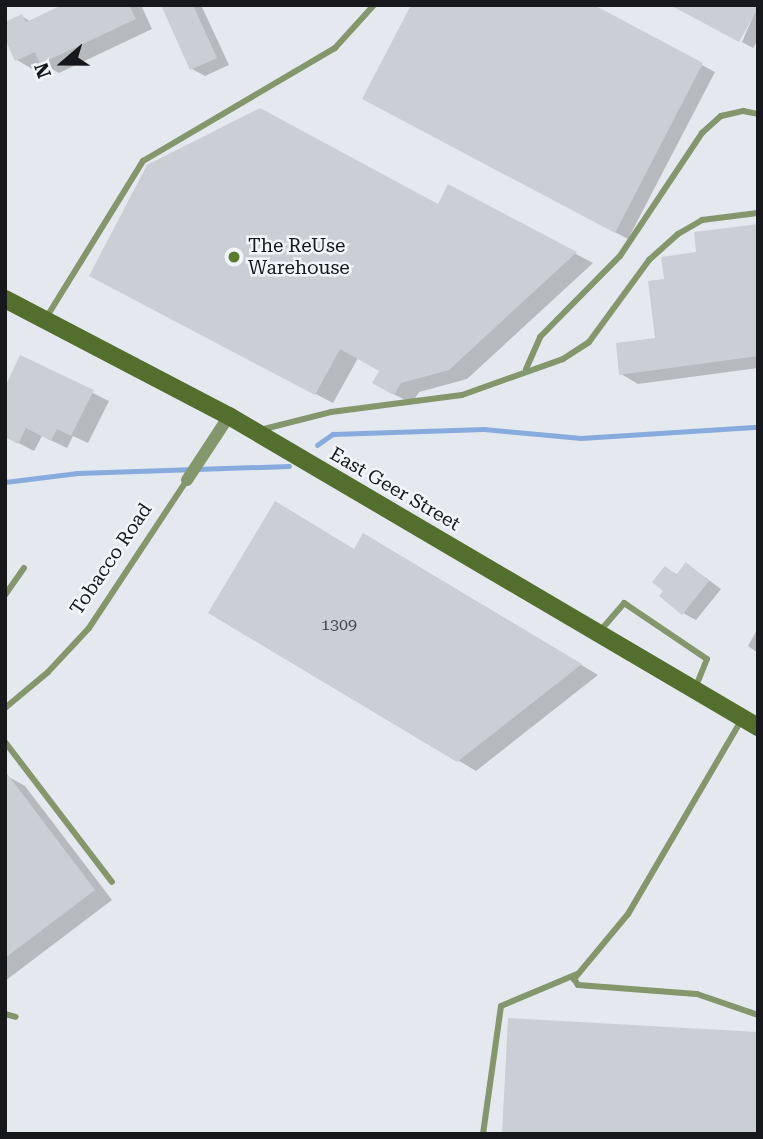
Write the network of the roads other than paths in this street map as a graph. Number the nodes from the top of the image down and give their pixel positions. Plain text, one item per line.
1 (374, 5) edge
2 (758, 114) edge
3 (758, 213) edge
4 (5, 299) edge
5 (46, 318) junction
6 (526, 369) junction
7 (229, 416) junction
8 (255, 431) junction
9 (187, 480) joint
10 (24, 568) dead end
11 (5, 594) edge
12 (598, 633) junction
13 (694, 690) junction
14 (5, 708) edge
15 (750, 723) edge
16 (5, 742) edge
17 (112, 882) dead end
18 (578, 974) junction
19 (5, 1014) edge
20 (758, 1015) edge
21 (16, 1017) dead end
22 (483, 1134) edge

1 - 5 lane
2 - 6 lane
3 - 6 lane
4 - 5 main road, East Geer Street
5 - 7 main road, East Geer Street
6 - 8 lane
7 - 8 main road, East Geer Street
7 - 9 street, Tobacco Road
8 - 12 main road, East Geer Street
9 - 14 lane, Tobacco Road
10 - 11 lane
12 - 13 main road, East Geer Street
12 - 13 lane
13 - 15 main road, East Geer Street
15 - 18 lane
16 - 17 lane
18 - 20 lane
18 - 22 lane
19 - 21 lane

